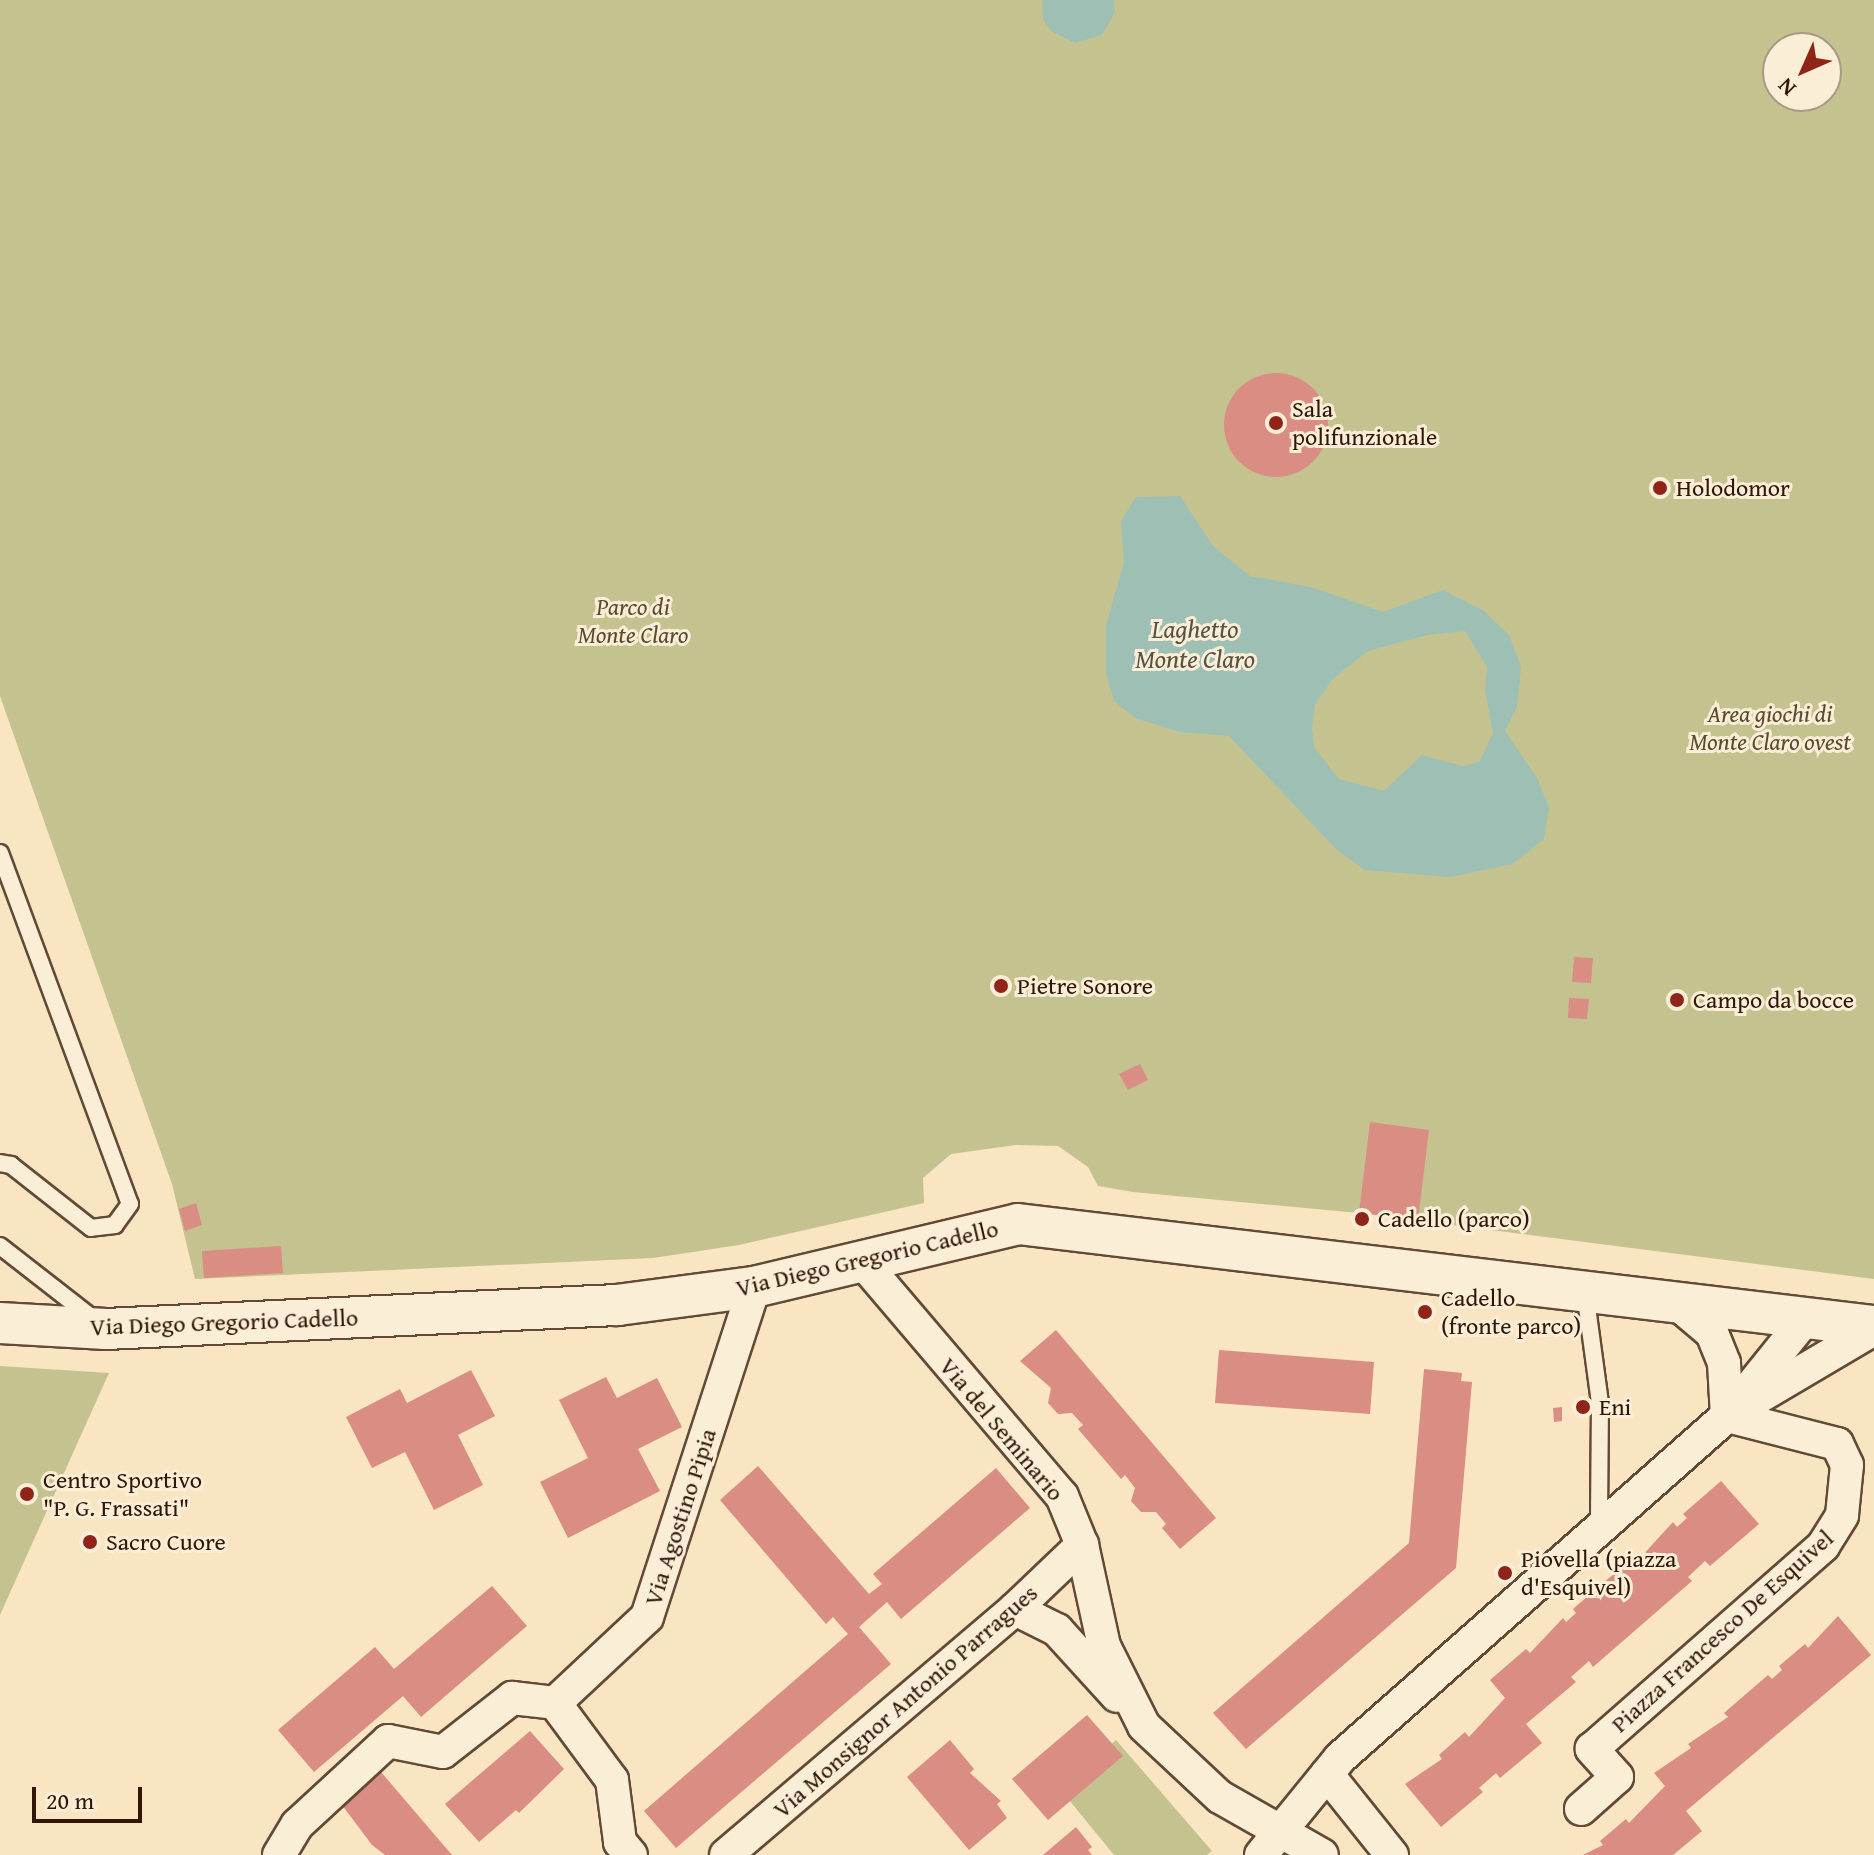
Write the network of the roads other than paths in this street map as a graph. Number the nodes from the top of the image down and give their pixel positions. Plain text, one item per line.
1 (0, 853) edge
2 (0, 1163) edge
3 (0, 1246) edge
4 (861, 1260) junction
5 (754, 1287) junction
6 (1585, 1289) junction
7 (1674, 1301) junction
8 (1806, 1318) junction
9 (0, 1323) edge
10 (1874, 1327) edge
11 (106, 1329) junction
12 (1727, 1416) junction
13 (1599, 1526) junction
14 (1082, 1545) junction
15 (1015, 1609) junction
16 (555, 1703) junction
17 (1144, 1726) junction
18 (1327, 1774) junction
19 (1581, 1809) dead end
20 (1270, 1844) edge
21 (279, 1855) edge
22 (631, 1855) edge
23 (726, 1855) edge
24 (1322, 1855) edge
25 (1392, 1855) edge

1 - 2 lane
3 - 11 lane
4 - 5 street, Via Diego Gregorio Cadello
4 - 6 street, Via Diego Gregorio Cadello
4 - 14 street, Via del Seminario
5 - 11 street, Via Diego Gregorio Cadello
5 - 16 street, Via Agostino Pipia
6 - 7 street, Via Diego Gregorio Cadello
6 - 13 lane
7 - 8 street, Via Diego Gregorio Cadello
7 - 12 street
8 - 10 street, Via Diego Gregorio Cadello
8 - 12 street
9 - 11 street, Via Diego Gregorio Cadello
10 - 12 street
12 - 13 street
12 - 19 street, Piazza Francesco De Esquivel
13 - 18 street
14 - 15 street, Via Monsignor Antonio Parragues
14 - 17 street, Via del Seminario
15 - 17 street
15 - 23 street, Via Monsignor Antonio Parragues
16 - 21 street
16 - 22 street
17 - 20 street, Via del Seminario
18 - 20 street
18 - 25 street
20 - 24 street, Via del Seminario

